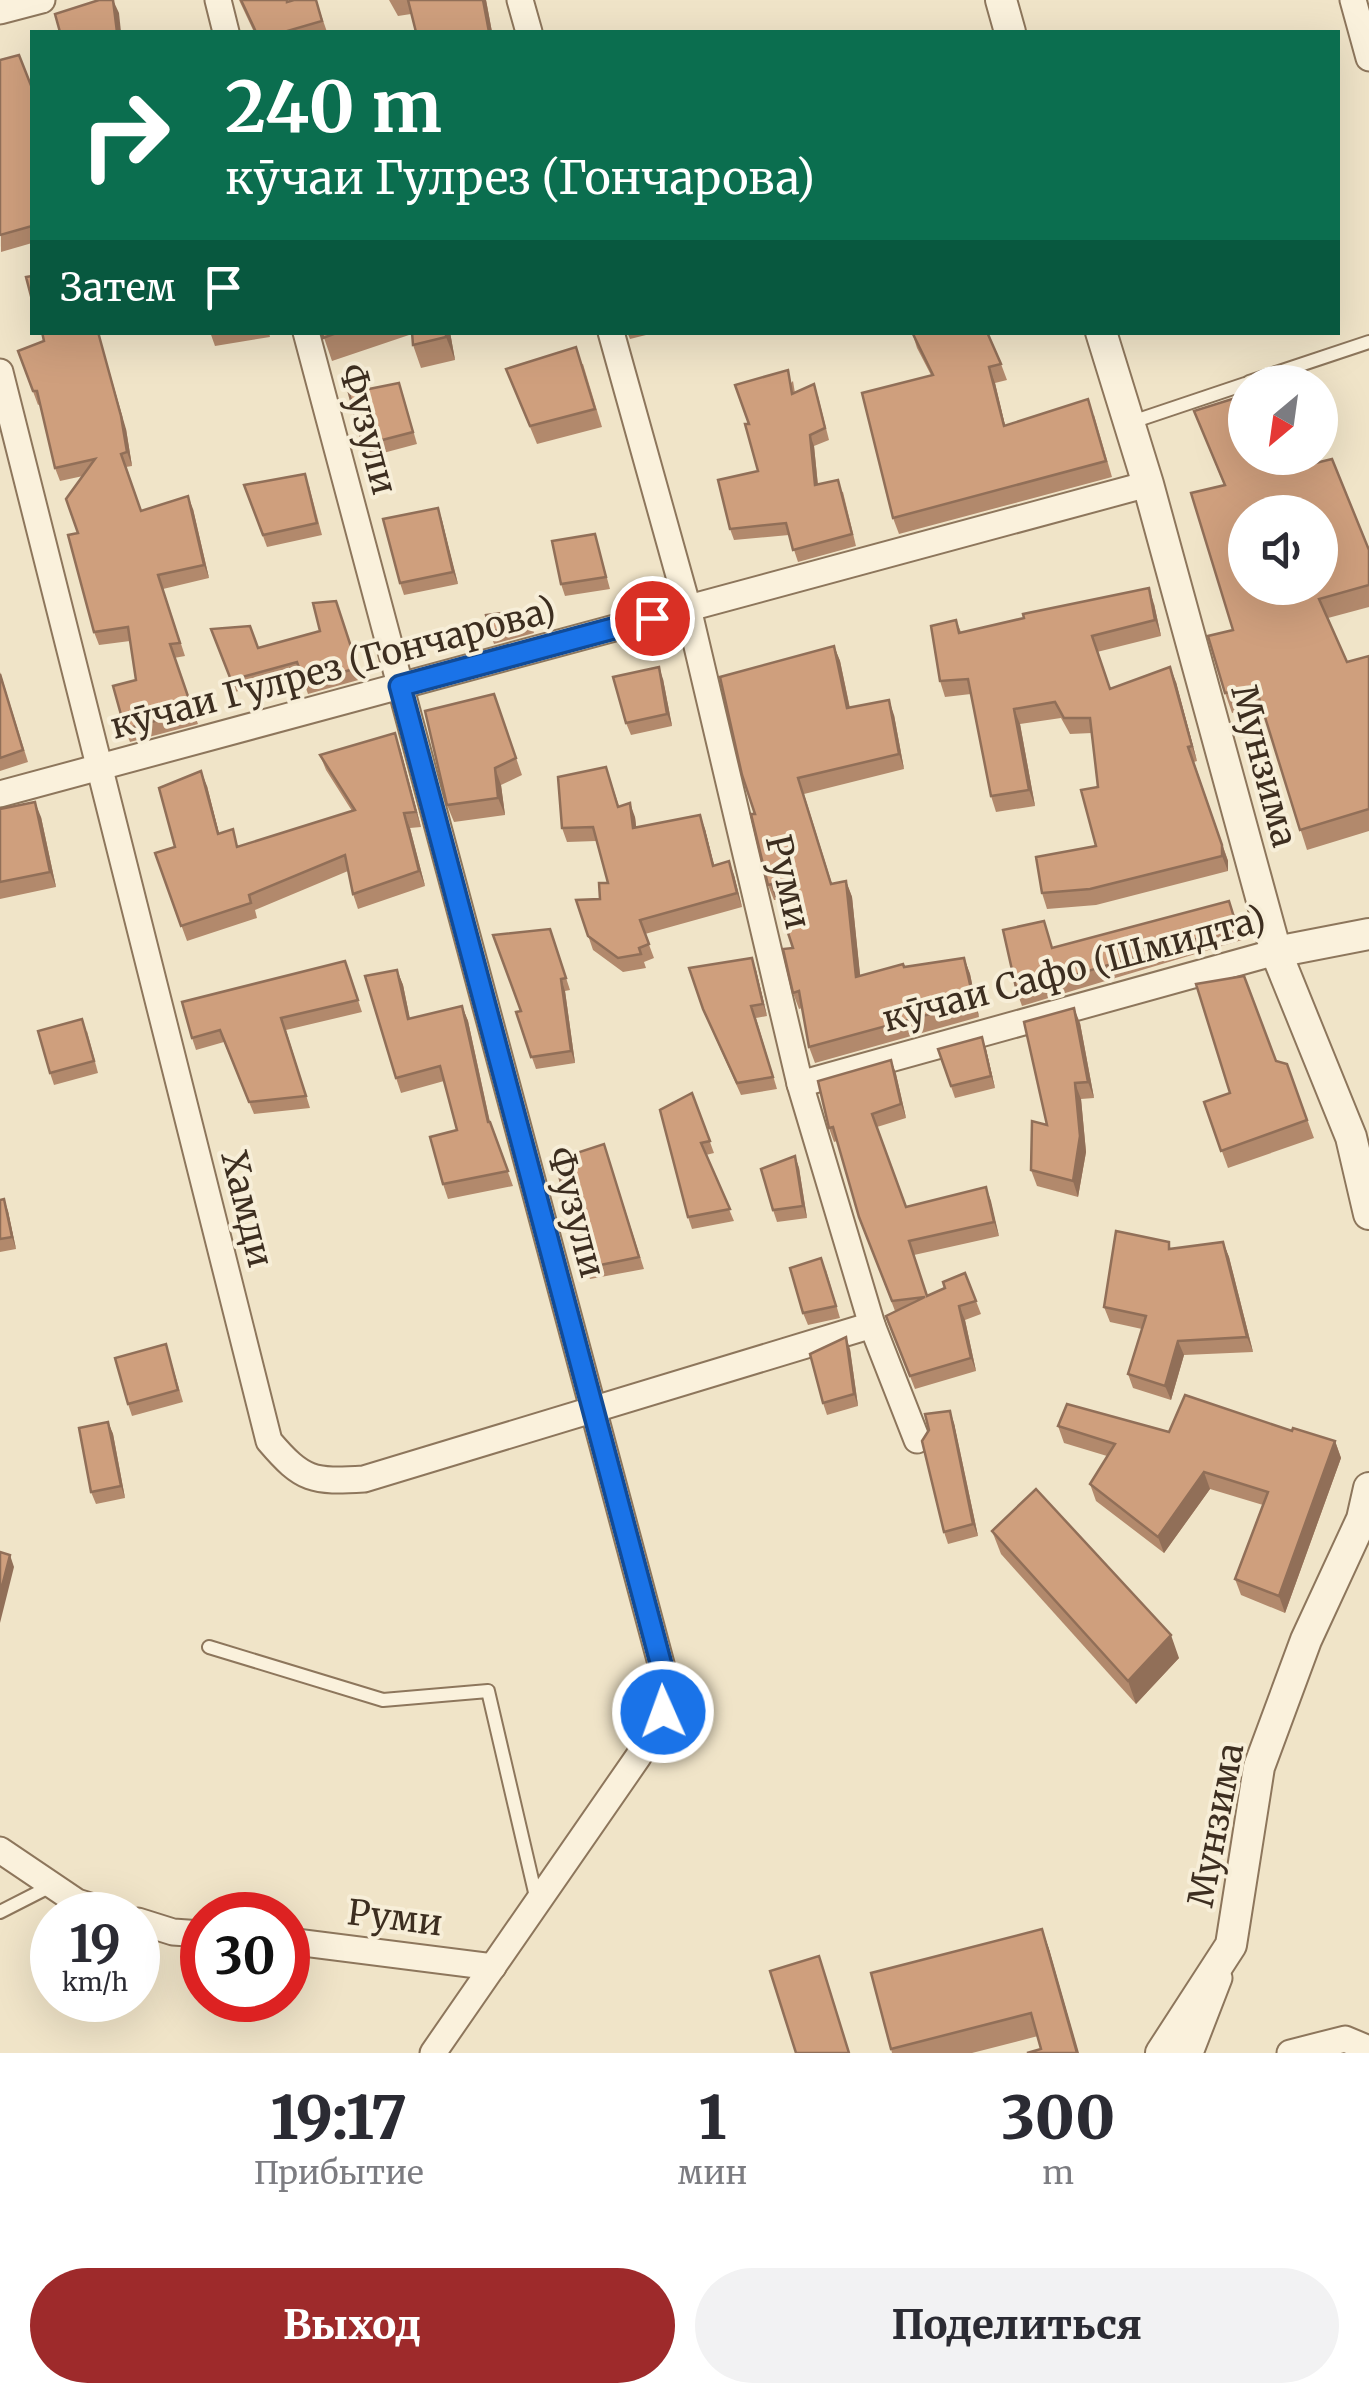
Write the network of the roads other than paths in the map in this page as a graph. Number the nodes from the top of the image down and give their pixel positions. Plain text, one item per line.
1 (42, 0) edge
2 (218, 0) edge
3 (520, 0) edge
4 (1000, 0) edge
5 (1352, 0) edge
6 (0, 11) edge
7 (226, 30) edge
8 (528, 30) edge
9 (1009, 30) edge
10 (1369, 58) edge
11 (307, 335) edge
12 (613, 335) edge
13 (1102, 335) edge
14 (1369, 342) edge
15 (1301, 365) edge
16 (0, 372) edge
17 (1228, 389) edge
18 (1128, 423) junction
19 (1148, 484) junction
20 (688, 608) junction
21 (400, 686) junction
22 (101, 766) junction
23 (0, 794) edge
24 (1369, 934) edge
25 (1276, 952) junction
26 (800, 1084) junction
27 (1369, 1214) edge
28 (872, 1325) junction
29 (592, 1410) junction
30 (918, 1440) edge
31 (1369, 1488) edge
32 (210, 1646) dead end
33 (0, 1850) edge
34 (52, 1886) junction
35 (62, 1892) edge
36 (537, 1903) junction
37 (0, 1912) edge
38 (310, 1944) edge
39 (1232, 1945) junction
40 (493, 1966) junction
41 (1369, 2049) edge
42 (433, 2053) edge
43 (1160, 2053) edge
44 (1190, 2053) edge
45 (1290, 2053) edge

1 - 6 street
2 - 7 street
3 - 8 street
4 - 9 street
5 - 10 street
11 - 21 street, Фузули
12 - 20 street, Руми
13 - 18 street, Мунзима
14 - 15 lane
16 - 22 street, Хамди
17 - 18 lane
18 - 19 street, Мунзима
19 - 20 street, кӯчаи Гулрез (Гончарова)
19 - 25 street, Мунзима
20 - 21 street, кӯчаи Гулрез (Гончарова)
20 - 26 street, Руми
21 - 22 street, кӯчаи Гулрез (Гончарова)
21 - 29 street, Фузули
22 - 23 street, кӯчаи Гулрез (Гончарова)
22 - 29 street, Хамди
24 - 25 street, кӯчаи Сафо (Шмидта)
25 - 26 street, кӯчаи Сафо (Шмидта)
25 - 27 street, Мунзима
26 - 28 street, Руми
28 - 29 street, Хамди
28 - 30 street, Руми
29 - 36 street, Фузули
31 - 39 street, Мунзима
32 - 36 lane
33 - 34 street
34 - 35 street
34 - 37 lane
36 - 40 street, Фузули
38 - 40 street, Руми
39 - 43 street, Мунзима
39 - 44 street
40 - 42 street, Фузули
41 - 45 street

